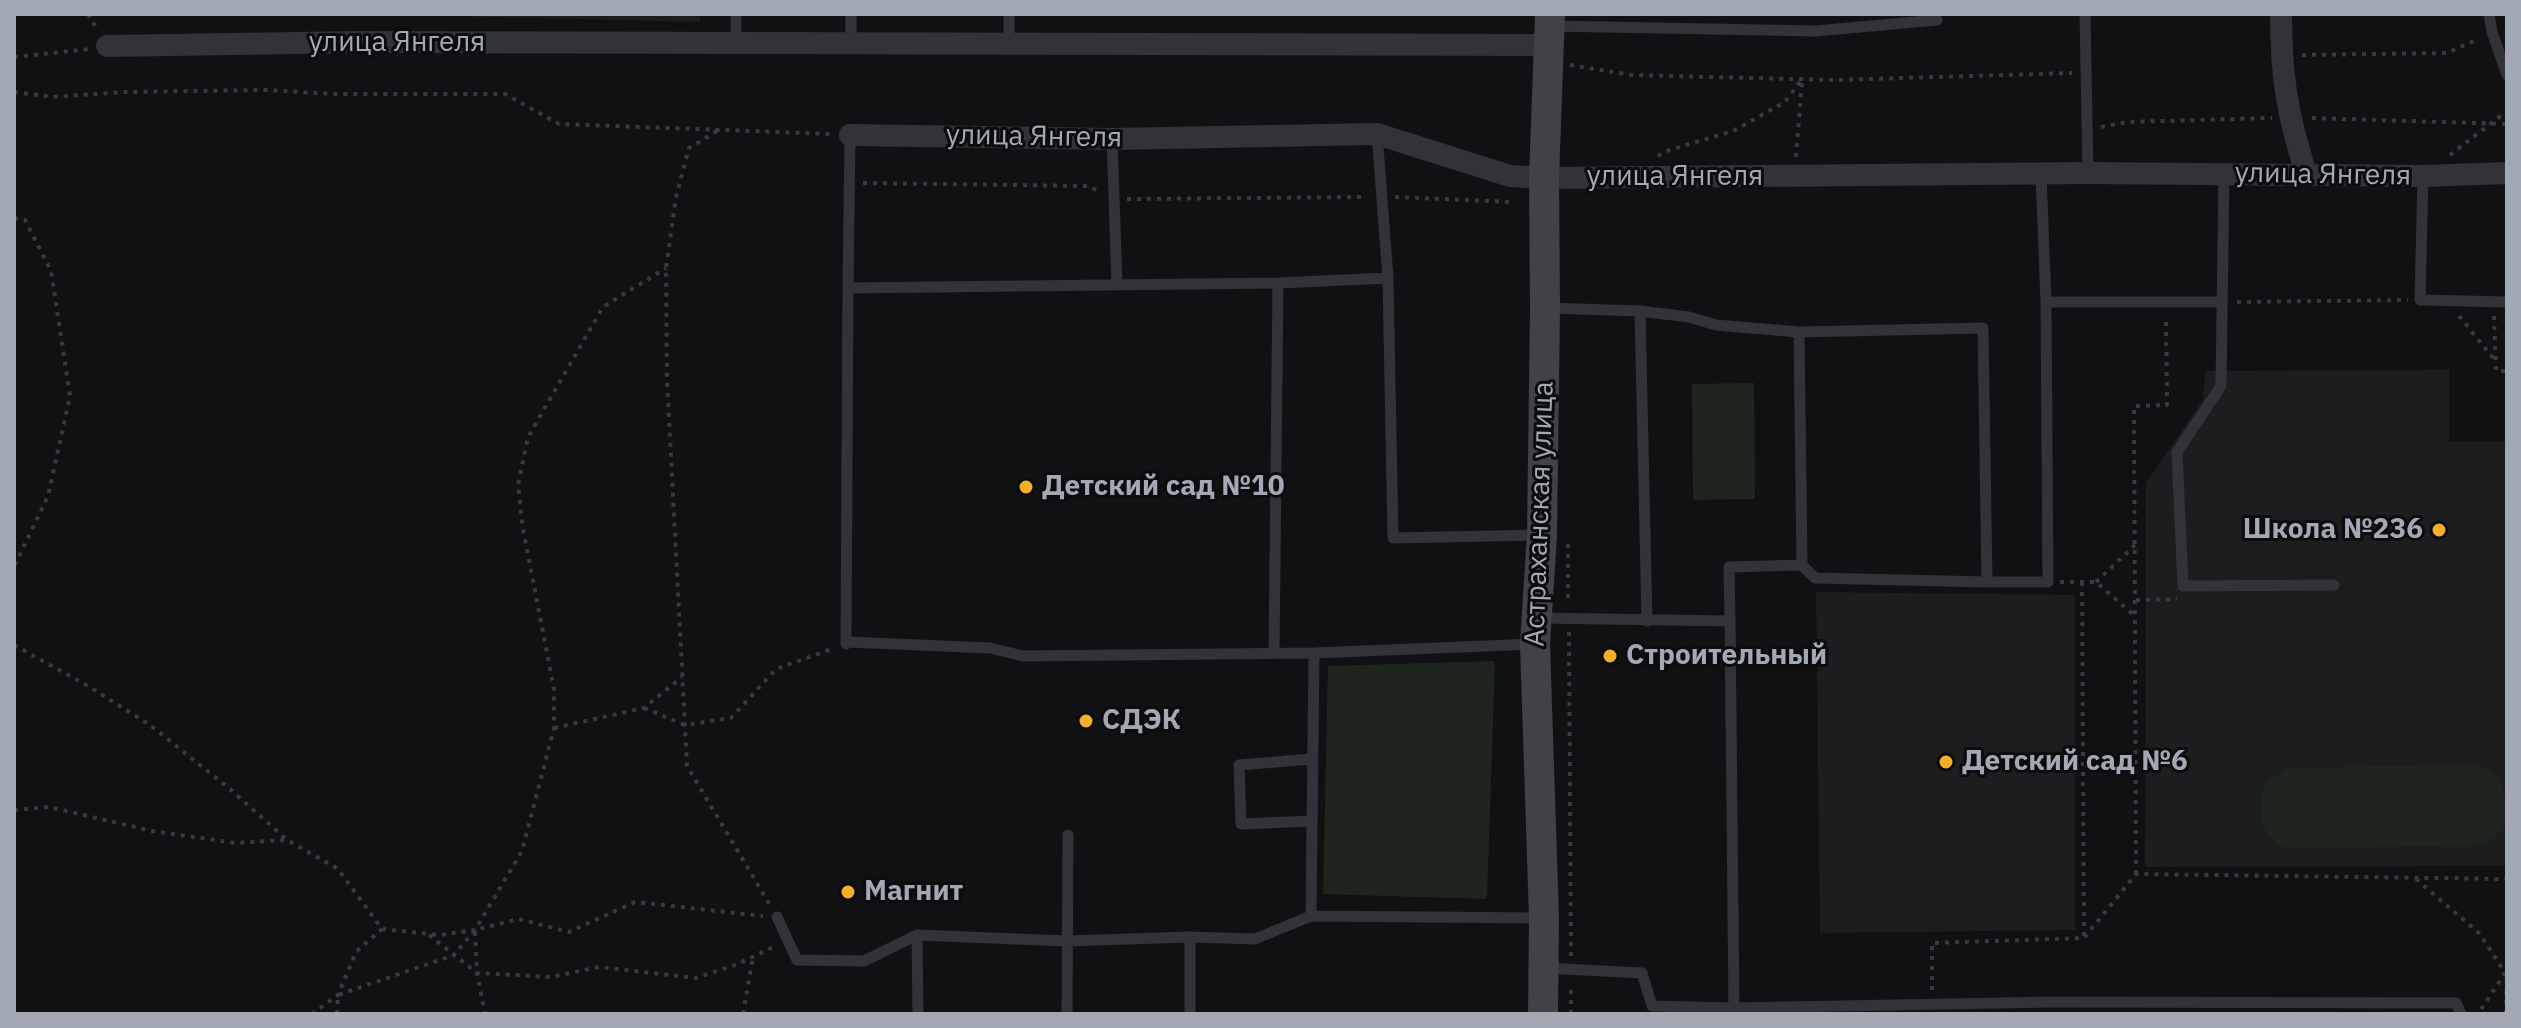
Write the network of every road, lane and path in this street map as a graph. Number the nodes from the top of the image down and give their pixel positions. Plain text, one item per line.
1 (736, 14) edge
2 (851, 14) edge
3 (1009, 14) edge
4 (2085, 14) edge
5 (2281, 14) edge
6 (2489, 14) edge
7 (1937, 20) dead end
8 (2492, 32) junction
9 (1554, 37) edge
10 (736, 43) junction
11 (851, 44) junction
12 (1009, 45) junction
13 (107, 46) joint
14 (2282, 55) junction
15 (14, 57) edge
16 (2086, 73) junction
17 (2507, 75) edge
18 (1802, 79) junction
19 (14, 92) edge
20 (2507, 111) edge
21 (719, 130) junction
22 (1377, 134) junction
23 (850, 135) junction
24 (1112, 139) junction
25 (2088, 173) junction
26 (2306, 173) junction
27 (2507, 173) edge
28 (2224, 174) junction
29 (2041, 175) junction
30 (1795, 176) junction
31 (2423, 176) junction
32 (1631, 177) junction
33 (1544, 178) junction
34 (849, 183) junction
35 (1382, 197) junction
36 (1114, 199) junction
37 (1513, 202) dead end
38 (14, 218) edge
39 (666, 268) junction
40 (1388, 278) junction
41 (1278, 283) junction
42 (1117, 285) junction
43 (848, 288) junction
44 (2420, 300) junction
45 (2447, 301) junction
46 (2494, 301) junction
47 (2046, 302) junction
48 (2166, 302) junction
49 (2222, 302) junction
50 (2507, 302) edge
51 (1545, 308) junction
52 (1640, 311) junction
53 (1799, 332) junction
54 (2495, 361) junction
55 (2507, 371) edge
56 (1542, 535) junction
57 (2136, 545) junction
58 (1802, 565) junction
59 (14, 567) edge
60 (1987, 582) junction
61 (2048, 582) junction
62 (2082, 582) junction
63 (2096, 582) junction
64 (2334, 585) dead end
65 (2183, 586) junction
66 (2136, 600) junction
67 (2136, 617) junction
68 (1647, 621) junction
69 (1730, 621) junction
70 (1537, 631) junction
71 (847, 643) junction
72 (14, 645) edge
73 (1274, 653) junction
74 (1314, 653) junction
75 (682, 677) junction
76 (644, 708) junction
77 (685, 725) junction
78 (554, 728) junction
79 (1312, 759) junction
80 (14, 810) edge
81 (1312, 821) junction
82 (1068, 835) dead end
83 (287, 840) junction
84 (2136, 874) junction
85 (2414, 878) junction
86 (2507, 879) edge
87 (1311, 916) junction
88 (777, 917) junction
89 (1544, 918) junction
90 (382, 929) junction
91 (475, 930) junction
92 (427, 934) junction
93 (917, 935) junction
94 (1190, 937) junction
95 (2084, 938) junction
96 (788, 940) junction
97 (1066, 941) junction
98 (454, 955) junction
99 (753, 956) junction
100 (2507, 965) edge
101 (1542, 968) junction
102 (477, 973) junction
103 (2505, 973) junction
104 (338, 995) junction
105 (1932, 1004) junction
106 (1734, 1008) junction
107 (2054, 1008) edge
108 (1652, 1010) edge
109 (1790, 1010) edge
110 (312, 1014) edge
111 (337, 1014) edge
112 (485, 1014) edge
113 (743, 1014) edge
114 (918, 1014) edge
115 (1067, 1014) edge
116 (1190, 1014) edge
117 (1543, 1014) edge
118 (2461, 1014) edge
119 (2478, 1014) edge
120 (2506, 1014) edge

1 - 10 lane
2 - 11 lane
3 - 12 lane
4 - 16 lane
5 - 14 street
6 - 8 lane
7 - 9 lane
8 - 14 path
8 - 17 lane
9 - 12 street, улица Янгеля
9 - 18 path
9 - 33 street, Астраханская улица
10 - 11 street, улица Янгеля
10 - 13 street, улица Янгеля
11 - 12 street, улица Янгеля
13 - 15 path
14 - 26 street
16 - 18 path
16 - 25 lane
18 - 30 path
18 - 32 path
19 - 21 path
20 - 31 path
21 - 23 path
21 - 39 path
22 - 24 street, улица Янгеля
22 - 33 street, улица Янгеля
22 - 35 lane
23 - 24 street, улица Янгеля
23 - 34 lane
24 - 36 lane
25 - 28 street, улица Янгеля
25 - 29 street, улица Янгеля
26 - 28 street, улица Янгеля
26 - 31 street, улица Янгеля
27 - 31 street, улица Янгеля
28 - 49 lane
29 - 30 street, улица Янгеля
29 - 47 lane
30 - 32 street, улица Янгеля
31 - 44 lane
32 - 33 street, улица Янгеля
33 - 51 street, Астраханская улица
34 - 36 path
34 - 43 lane
35 - 36 path
35 - 37 path
35 - 40 lane
36 - 42 lane
38 - 59 path
39 - 75 path
39 - 78 path
40 - 41 lane
40 - 56 lane
41 - 42 lane
41 - 73 lane
42 - 43 lane
43 - 71 lane
44 - 45 lane
44 - 49 path
45 - 46 lane
45 - 54 path
46 - 50 lane
46 - 54 path
47 - 48 lane
47 - 61 lane
48 - 49 lane
48 - 57 path
49 - 65 lane
51 - 52 lane
51 - 56 street, Астраханская улица
52 - 53 lane
52 - 68 lane
53 - 58 lane
53 - 60 lane
54 - 55 path
56 - 70 street, Астраханская улица
57 - 63 path
57 - 66 path
58 - 60 lane
58 - 69 lane
60 - 61 lane
61 - 62 path
62 - 63 path
62 - 95 path
63 - 67 path
64 - 65 lane
65 - 66 path
66 - 67 path
67 - 84 path
68 - 69 lane
68 - 70 lane
69 - 106 lane
70 - 74 lane
70 - 89 street, Астраханская улица
71 - 73 lane
71 - 77 path
72 - 83 path
73 - 74 lane
74 - 79 lane
75 - 76 path
75 - 77 path
76 - 77 path
76 - 78 path
77 - 88 path
78 - 91 path
79 - 81 lane
79 - 81 lane
80 - 83 path
81 - 87 lane
82 - 97 lane
83 - 90 path
84 - 85 path
84 - 95 path
85 - 86 path
85 - 103 path
87 - 89 lane
87 - 94 lane
88 - 91 path
88 - 96 lane
89 - 101 street, Астраханская улица
90 - 92 path
90 - 104 path
91 - 92 path
91 - 98 path
91 - 102 path
92 - 98 path
93 - 96 lane
93 - 97 lane
93 - 114 lane
94 - 97 lane
94 - 116 lane
95 - 105 path
96 - 99 path
97 - 115 lane
98 - 102 path
98 - 104 path
99 - 102 path
99 - 113 path
100 - 103 path
101 - 108 lane
101 - 117 street, Астраханская улица
102 - 112 path
103 - 119 path
103 - 120 path
104 - 110 path
104 - 111 path
105 - 107 lane
105 - 109 lane
106 - 108 lane
106 - 109 lane
107 - 118 lane

